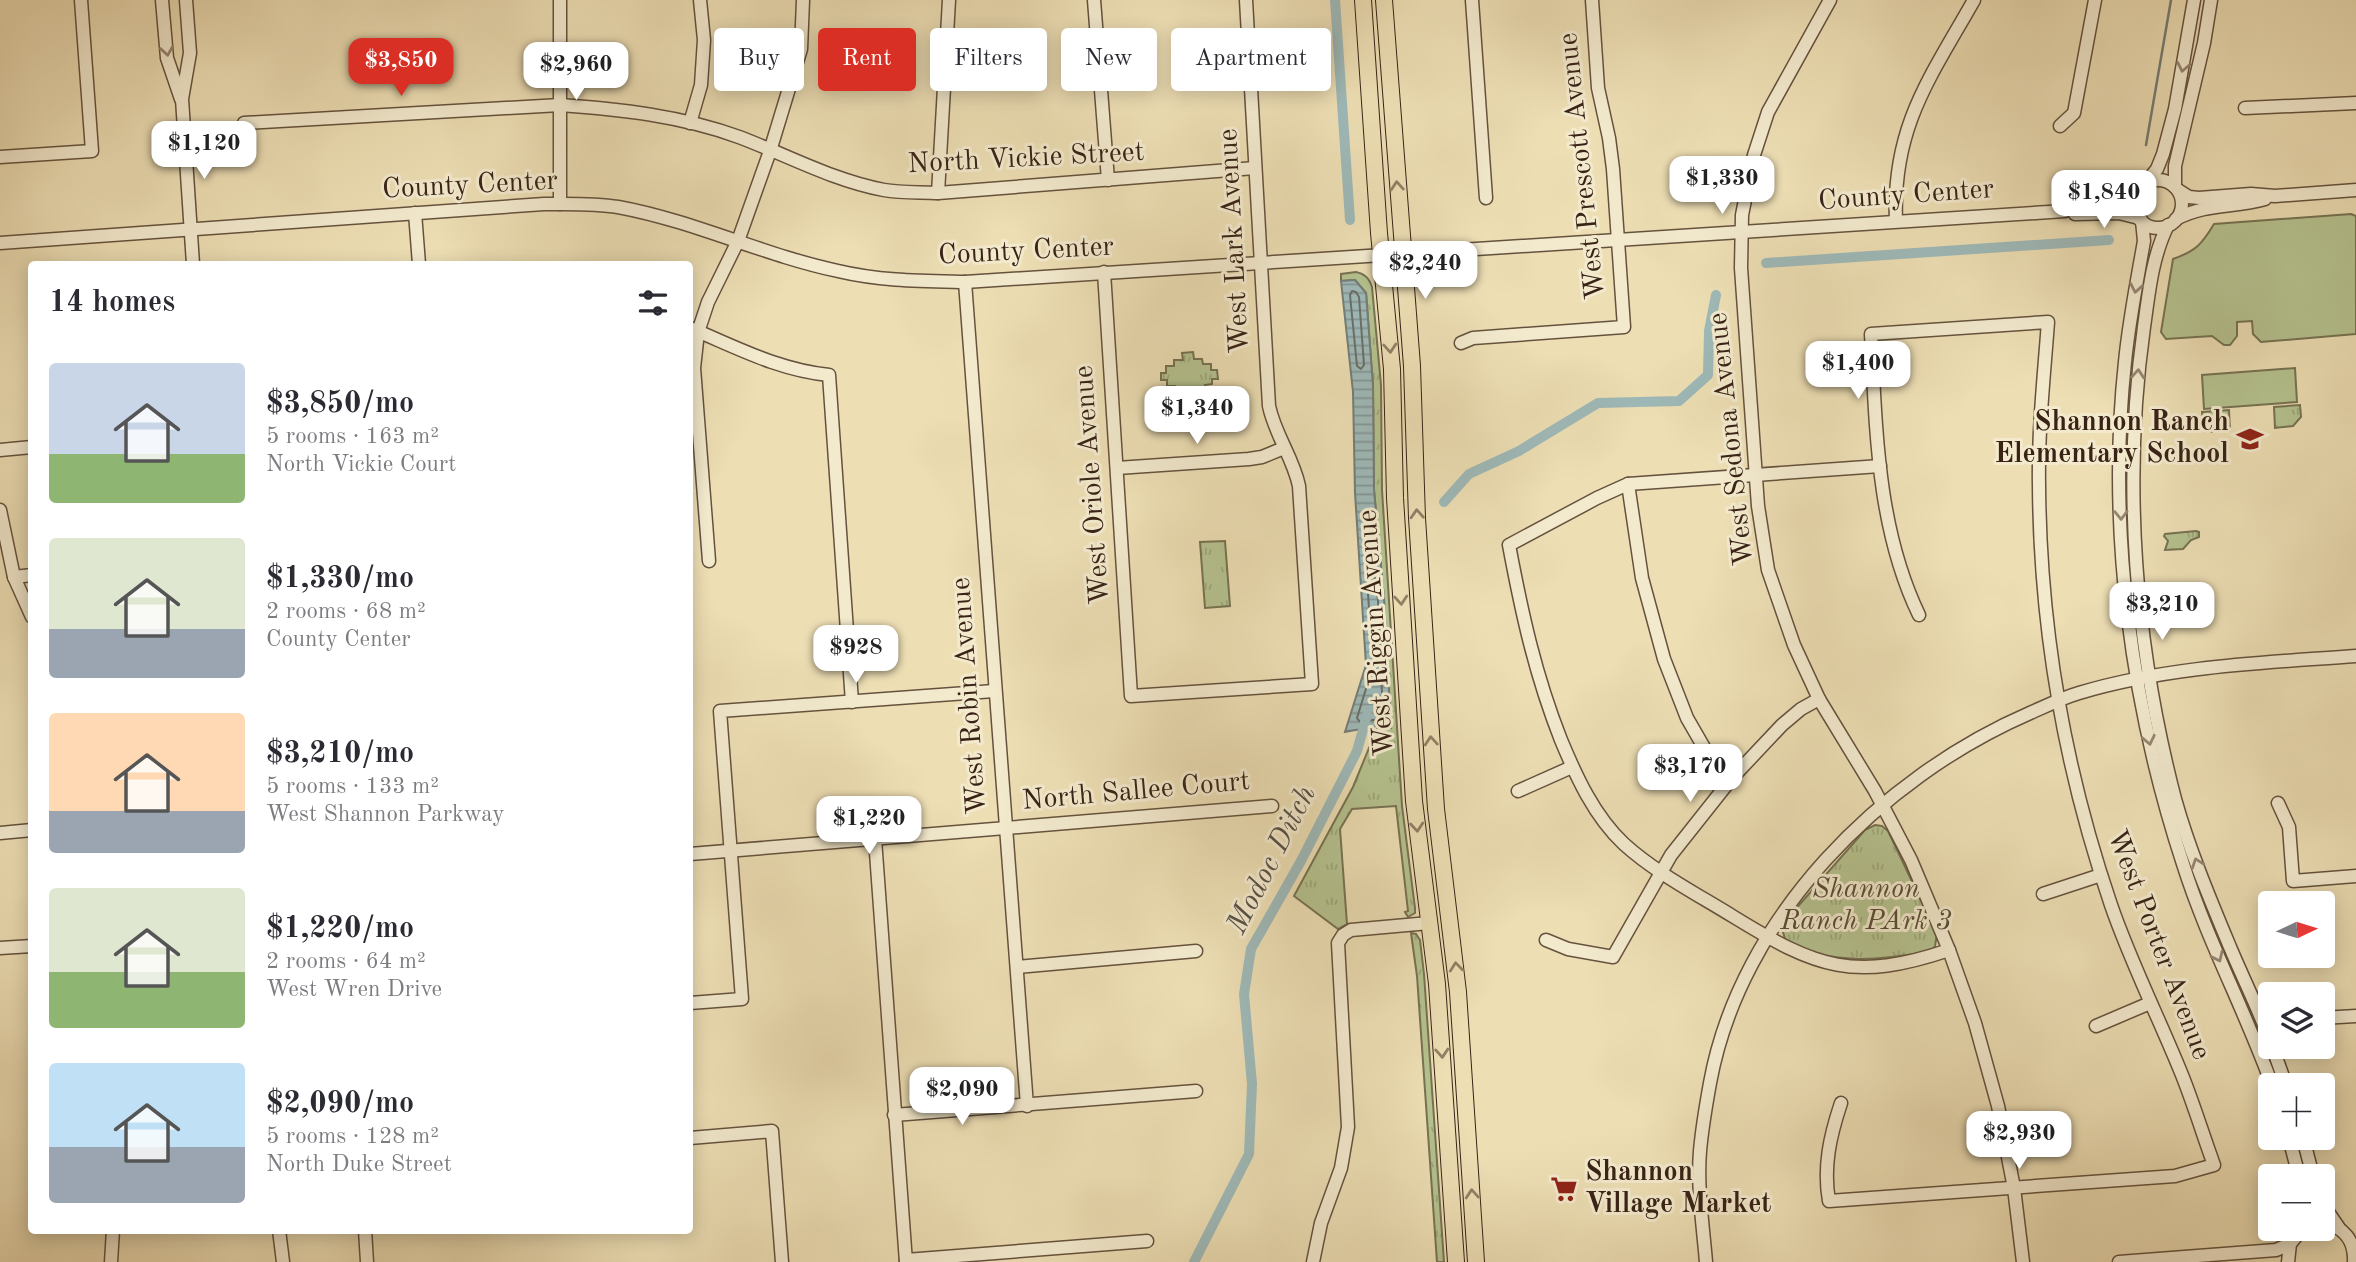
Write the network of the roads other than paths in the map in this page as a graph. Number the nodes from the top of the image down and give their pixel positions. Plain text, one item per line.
1 (81, 0) edge
2 (162, 0) edge
3 (186, 0) edge
4 (560, 0) edge
5 (700, 0) edge
6 (803, 0) edge
7 (949, 0) edge
8 (1094, 0) edge
9 (1247, 0) edge
10 (1363, 0) edge
11 (1384, 0) edge
12 (1472, 0) edge
13 (1592, 0) edge
14 (1830, 0) edge
15 (1974, 0) edge
16 (2095, 0) edge
17 (2194, 0) edge
18 (2211, 0) edge
19 (182, 99) junction
20 (2356, 103) edge
21 (560, 105) junction
22 (2245, 108) dead end
23 (244, 123) dead end
24 (690, 123) junction
25 (2060, 126) dead end
26 (770, 151) junction
27 (0, 157) edge
28 (1255, 168) junction
29 (1108, 180) junction
30 (2140, 189) junction
31 (2176, 189) junction
32 (2356, 190) edge
33 (938, 193) junction
34 (2276, 196) junction
35 (1486, 198) dead end
36 (560, 204) junction
37 (2065, 211) junction
38 (415, 213) junction
39 (2141, 219) junction
40 (1896, 221) junction
41 (2172, 222) junction
42 (190, 228) junction
43 (1741, 231) junction
44 (1617, 240) junction
45 (737, 241) junction
46 (0, 243) edge
47 (1402, 254) junction
48 (1381, 256) junction
49 (193, 261) edge
50 (419, 261) edge
51 (1261, 263) junction
52 (1104, 272) junction
53 (965, 282) junction
54 (694, 330) edge
55 (1461, 343) dead end
56 (28, 447) edge
57 (1284, 448) junction
58 (0, 450) edge
59 (1880, 466) junction
60 (1117, 468) junction
61 (1756, 476) junction
62 (1628, 484) junction
63 (0, 510) edge
64 (709, 561) dead end
65 (28, 575) edge
66 (14, 577) junction
67 (28, 608) edge
68 (1919, 615) dead end
69 (2356, 656) edge
70 (2143, 677) junction
71 (994, 691) junction
72 (1131, 695) joint
73 (1819, 699) junction
74 (2058, 701) junction
75 (852, 702) junction
76 (1572, 767) junction
77 (1732, 778) junction
78 (1518, 791) dead end
79 (2278, 803) dead end
80 (1882, 805) junction
81 (1272, 806) dead end
82 (1005, 827) junction
83 (28, 830) edge
84 (0, 833) edge
85 (875, 839) junction
86 (730, 851) junction
87 (693, 854) edge
88 (1661, 872) junction
89 (2101, 875) junction
90 (2356, 876) edge
91 (2043, 894) dead end
92 (1429, 923) junction
93 (1768, 937) junction
94 (1545, 940) dead end
95 (28, 946) edge
96 (0, 948) edge
97 (1949, 950) junction
98 (1196, 951) dead end
99 (1017, 967) junction
100 (693, 1003) edge
101 (2150, 1003) junction
102 (2258, 1012) edge
103 (2356, 1016) edge
104 (2335, 1017) edge
105 (2096, 1027) dead end
106 (2268, 1073) edge
107 (1196, 1091) dead end
108 (1841, 1103) dead end
109 (1027, 1105) junction
110 (894, 1115) junction
111 (693, 1138) edge
112 (2014, 1188) junction
113 (2335, 1222) edge
114 (2335, 1227) edge
115 (2339, 1228) junction
116 (113, 1234) edge
117 (280, 1234) edge
118 (365, 1234) edge
119 (1147, 1241) dead end
120 (2287, 1241) edge
121 (2294, 1241) edge
122 (2353, 1241) edge
123 (906, 1261) edge
124 (111, 1262) edge
125 (283, 1262) edge
126 (367, 1262) edge
127 (782, 1262) edge
128 (1313, 1262) edge
129 (1456, 1262) edge
130 (1476, 1262) edge
131 (1706, 1262) edge
132 (2024, 1262) edge
133 (2119, 1262) edge
134 (2288, 1262) edge
135 (2354, 1262) edge

1 - 27 street
2 -> 19 street
3 - 19 street
4 - 21 street
5 - 24 street
6 - 26 street
7 - 33 street
8 - 29 street
9 - 28 street, West Lark Avenue
10 - 48 main road, West Riggin Avenue
47 -> 11 main road, West Riggin Avenue
12 - 35 street
13 - 44 street, West Prescott Avenue
14 - 43 street, West Sedona Avenue
15 - 40 street
16 - 25 street
17 -> 30 street
18 - 31 street
19 - 42 street
20 - 22 street
21 - 23 street, North Vickie Street
21 - 24 street, North Vickie Street
21 - 36 street
24 - 26 street, North Vickie Street
26 - 33 street, North Vickie Street
26 - 45 street
28 - 29 street, North Vickie Street
28 - 51 street, West Lark Avenue
29 - 33 street, North Vickie Street
30 - 31 street
30 - 37 street, County Center
30 - 39 street
31 - 34 street
31 - 41 street
32 - 34 street
34 - 41 street
36 - 38 street, County Center
36 - 45 street, County Center
37 - 39 street, County Center
37 - 40 street, County Center
38 - 42 street, County Center
38 - 50 street
39 - 41 street
39 -> 70 street
40 - 43 street, County Center
70 -> 41 street
42 - 46 street, County Center
42 - 49 street
43 - 44 street, County Center
43 - 61 street, West Sedona Avenue
44 - 47 street, County Center
44 - 55 street, West Prescott Avenue
45 - 53 street, County Center
45 - 54 street
47 - 48 street, County Center
130 -> 47 main road, West Riggin Avenue
48 - 51 street, County Center
48 -> 92 main road, West Riggin Avenue
51 - 52 street, County Center
51 - 57 street, West Lark Avenue
52 - 53 street, County Center
52 - 60 street, West Oriole Avenue
53 - 71 street, West Robin Avenue
54 - 64 street
54 - 75 street
56 - 58 street
57 - 60 street
57 - 72 street, West Lark Avenue
59 - 61 street
59 - 68 street
59 - 74 street, West Porter Avenue
60 - 72 street, West Oriole Avenue
61 - 62 street
61 - 73 street, West Sedona Avenue
62 - 76 street
62 - 77 street
63 - 66 street
65 - 66 street
66 - 67 street
69 - 70 street
70 - 74 street
102 -> 70 street
70 -> 106 street
71 - 75 street
71 - 82 street, West Robin Avenue
73 - 77 street
73 - 80 street, West Sedona Avenue
74 - 80 street
74 - 89 street, West Porter Avenue
75 - 86 street
76 - 78 street
76 - 88 street
77 - 88 street
79 - 90 street
80 - 93 street
80 - 97 street, West Sedona Avenue
81 - 82 street, North Sallee Court
82 - 85 street, North Sallee Court
82 - 99 street, West Robin Avenue
83 - 84 street
85 - 86 street, North Sallee Court
85 - 110 street
86 - 87 street
86 - 100 street
88 - 93 street
88 - 94 street
89 - 91 street
89 - 101 street, West Porter Avenue
92 - 128 street
92 -> 129 main road, West Riggin Avenue
93 - 97 street
93 - 131 street
95 - 96 street
97 - 112 street, West Sedona Avenue
98 - 99 street
99 - 109 street, West Robin Avenue
101 - 105 street
101 - 112 street, West Porter Avenue
103 - 104 street
107 - 109 street
108 - 112 street
109 - 110 street
110 - 123 street
111 - 127 street
112 - 132 street, West Sedona Avenue
113 - 115 street
114 - 115 street
115 - 122 street
116 - 124 street
117 - 125 street
118 - 126 street
119 - 123 street
120 - 133 street
121 - 134 street
122 - 135 street

